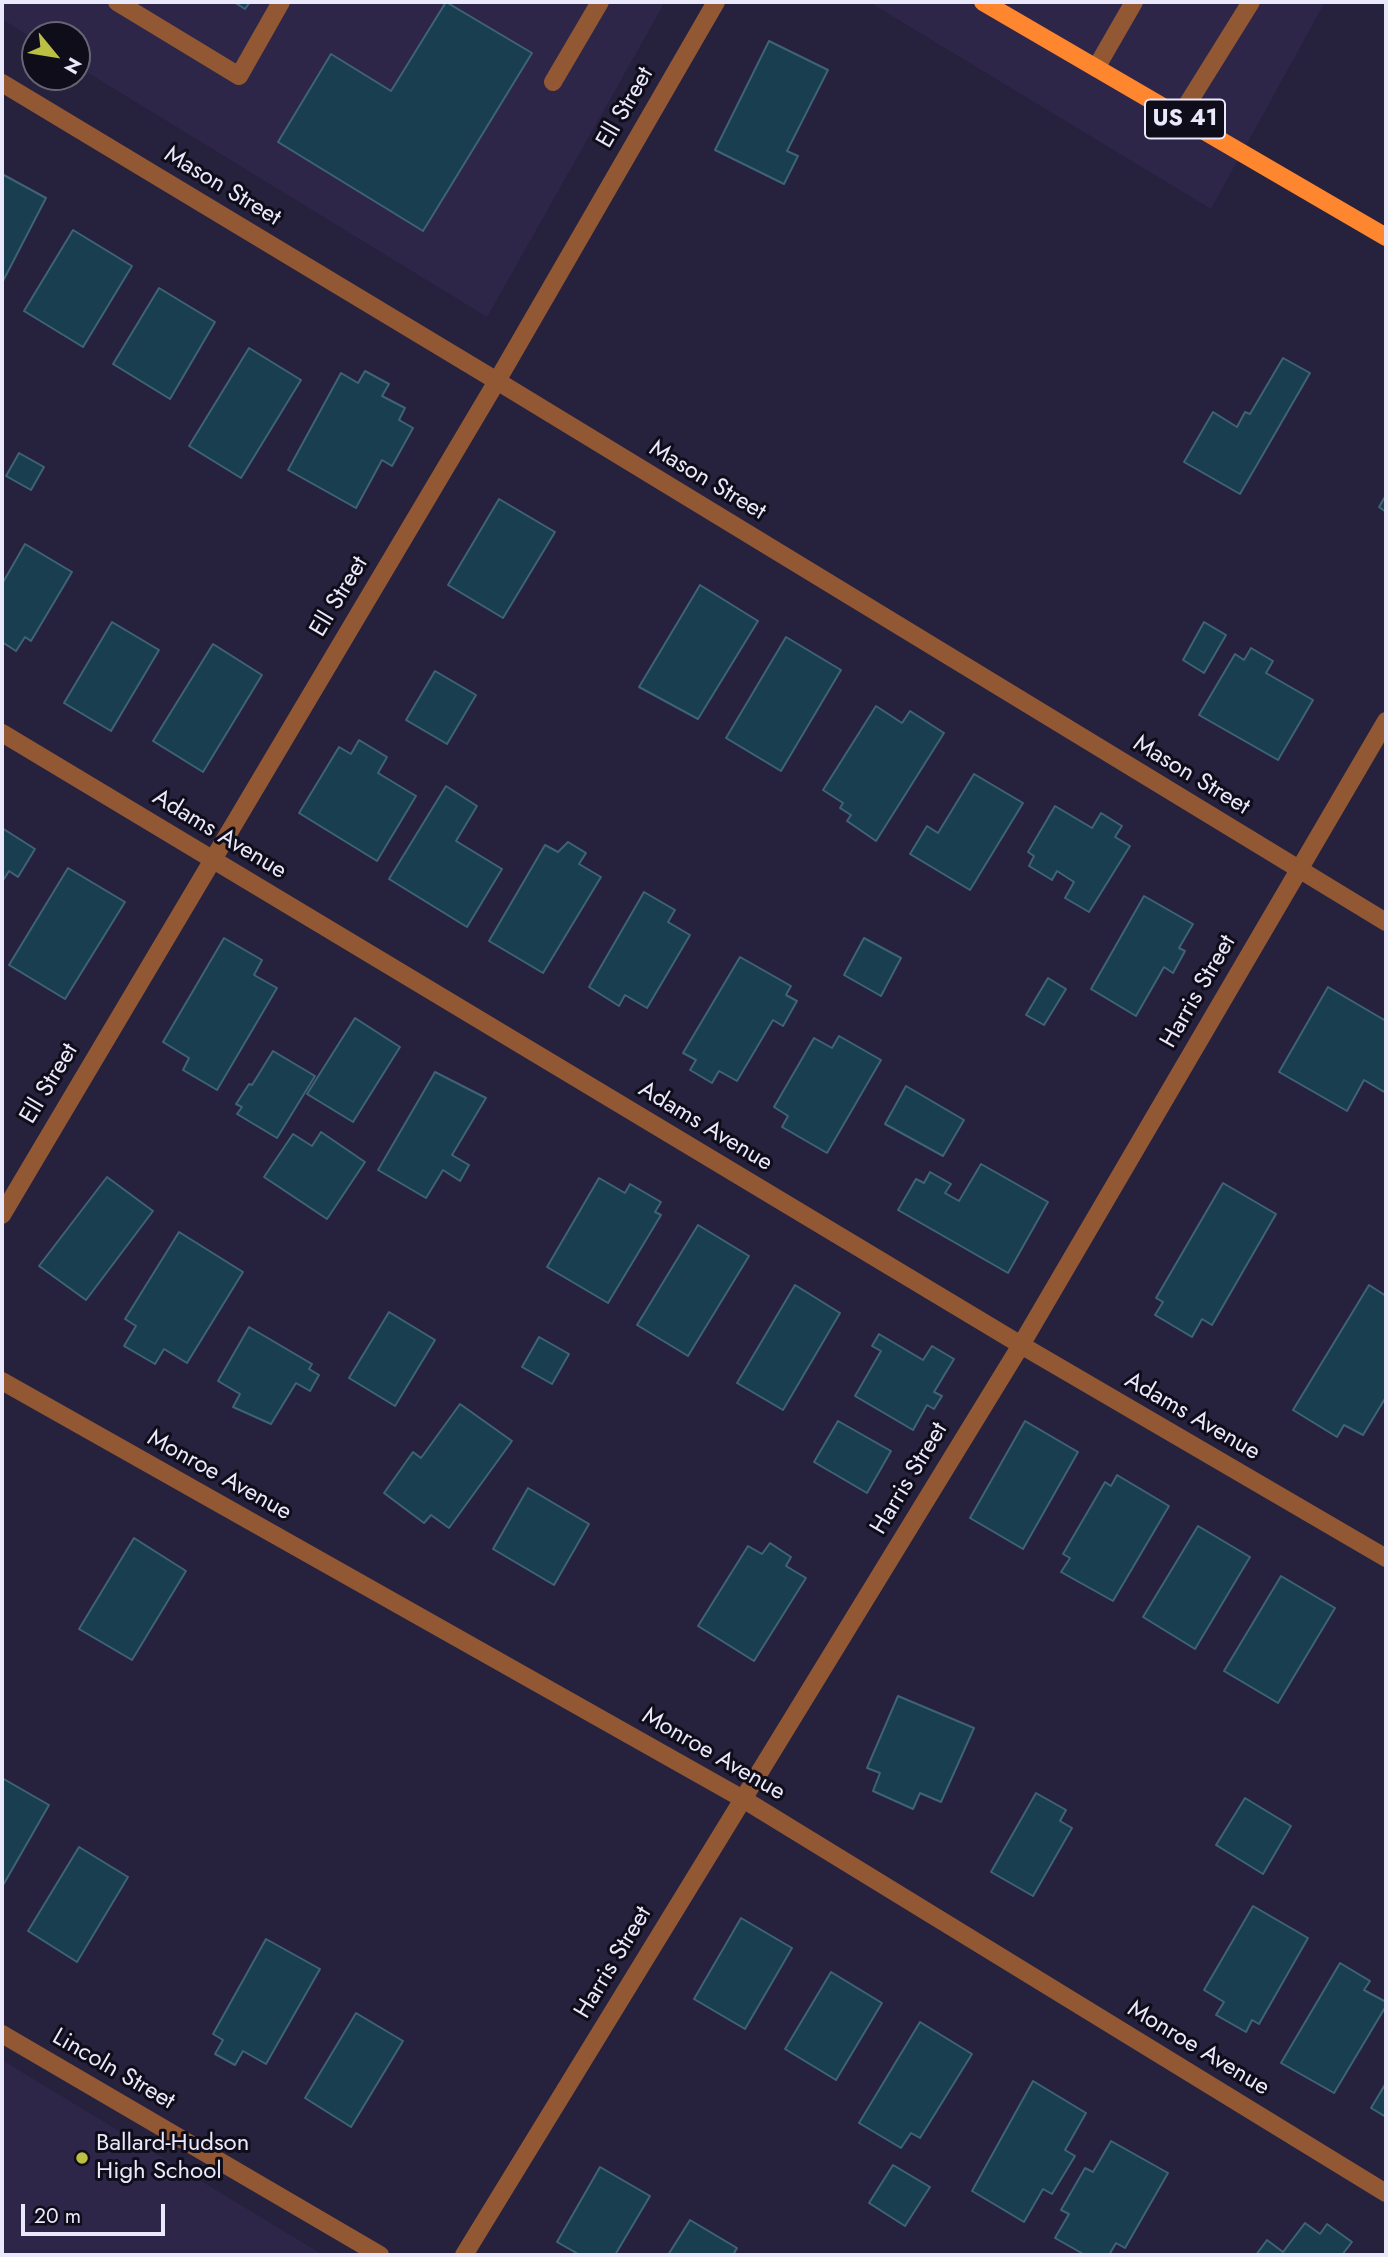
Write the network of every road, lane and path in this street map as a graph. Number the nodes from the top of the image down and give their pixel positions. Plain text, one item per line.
1 (117, 2) edge
2 (281, 2) edge
3 (600, 2) edge
4 (716, 2) edge
5 (1134, 2) edge
6 (1251, 2) edge
7 (989, 3) edge
8 (1096, 68) junction
9 (553, 82) dead end
10 (2, 83) edge
11 (1180, 116) junction
12 (1386, 237) edge
13 (497, 381) junction
14 (1386, 722) edge
15 (2, 733) edge
16 (212, 859) junction
17 (1298, 870) junction
18 (1386, 922) edge
19 (2, 1214) edge
20 (1021, 1345) junction
21 (2, 1381) edge
22 (1386, 1558) edge
23 (743, 1799) junction
24 (2, 2034) edge
25 (1386, 2193) edge
26 (380, 2255) edge
27 (464, 2255) edge

1 - 2 street
3 - 9 street
4 - 13 street, Ell Street
5 - 8 street
6 - 11 street
7 - 8 main road, US 41
8 - 11 main road, US 41
10 - 13 street, Mason Street
11 - 12 main road, US 41
13 - 16 street, Ell Street
13 - 17 street, Mason Street
14 - 17 street, Harris Street
15 - 16 street, Adams Avenue
16 - 19 street, Ell Street
16 - 20 street, Adams Avenue
17 - 18 street, Mason Street
17 - 20 street, Harris Street
20 - 22 street, Adams Avenue
20 - 23 street, Harris Street
21 - 23 street, Monroe Avenue
23 - 25 street, Monroe Avenue
23 - 27 street, Harris Street
24 - 26 street, Lincoln Street

